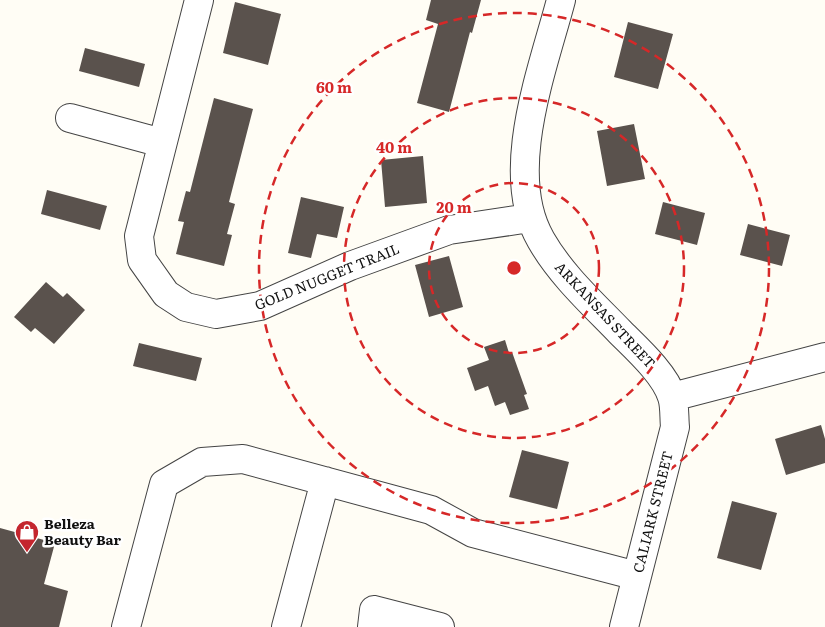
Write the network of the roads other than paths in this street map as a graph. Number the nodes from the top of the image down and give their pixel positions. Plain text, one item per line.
1 (199, 0) edge
2 (561, 0) edge
3 (70, 118) dead end
4 (162, 144) junction
5 (530, 218) junction
6 (825, 357) edge
7 (672, 397) junction
8 (325, 481) junction
9 (637, 576) junction
10 (126, 627) edge
11 (286, 627) edge
12 (372, 627) edge
13 (440, 627) edge
14 (624, 627) edge

1 - 4 street, GOLD NUGGET TRAIL
2 - 5 street, ARKANSAS STREET
3 - 4 street
4 - 5 street, GOLD NUGGET TRAIL
5 - 7 street, ARKANSAS STREET
6 - 7 street
7 - 9 street, CALIARK STREET
8 - 9 street
8 - 10 street
8 - 11 street
9 - 14 street, CALIARK STREET
12 - 13 street

